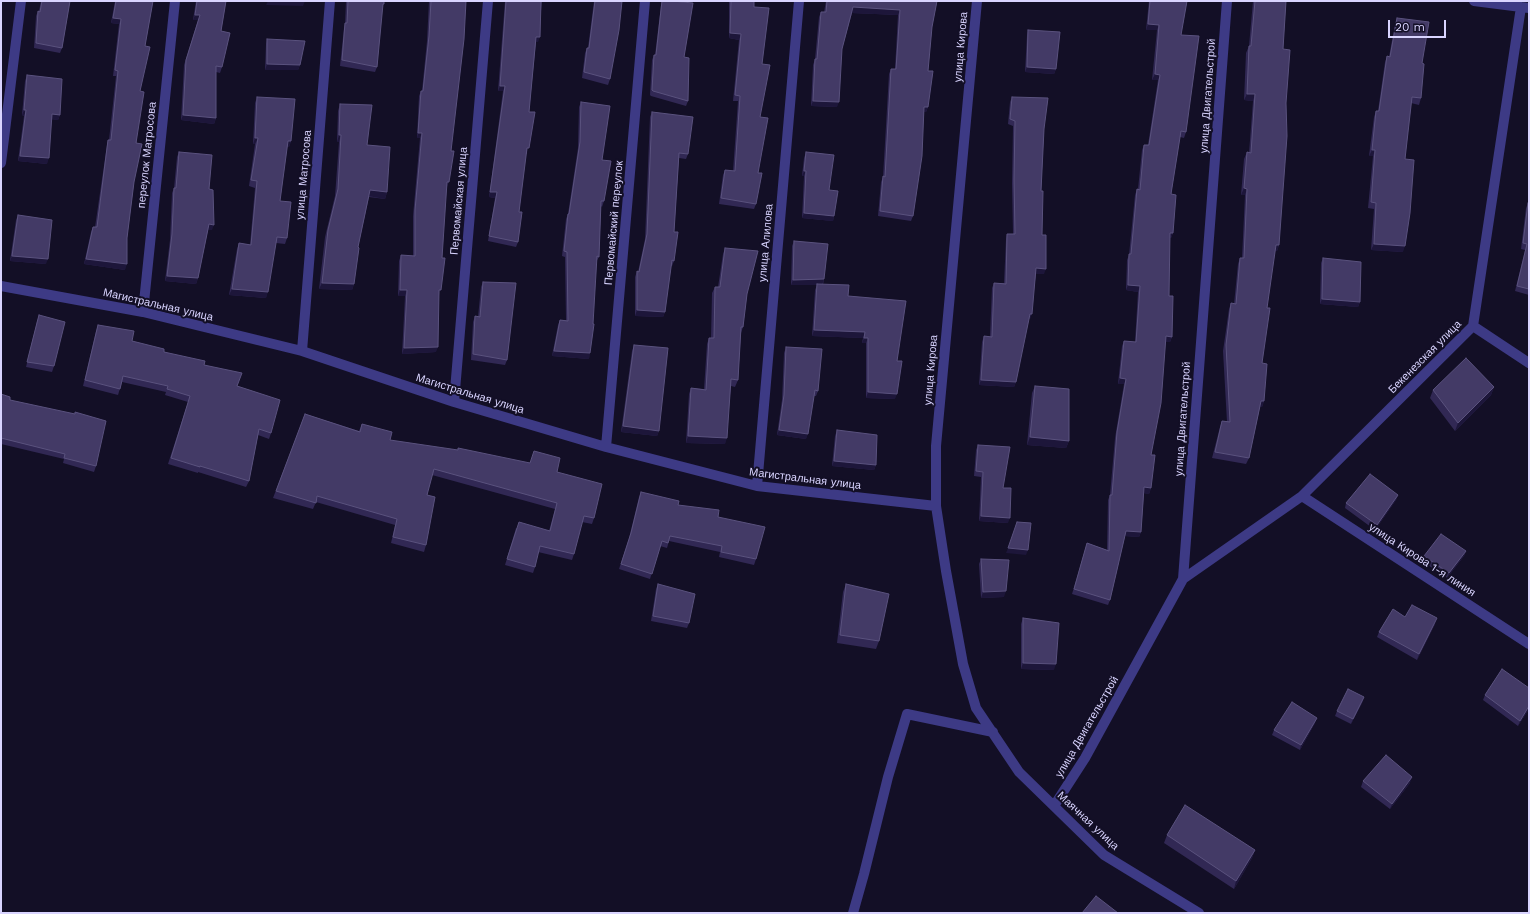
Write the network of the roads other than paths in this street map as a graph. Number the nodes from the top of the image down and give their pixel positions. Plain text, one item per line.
1 (21, 1) edge
2 (175, 1) edge
3 (330, 1) edge
4 (488, 1) edge
5 (646, 1) edge
6 (799, 1) edge
7 (977, 1) edge
8 (1227, 1) edge
9 (1474, 1) edge
10 (1525, 8) edge
11 (1, 163) edge
12 (1, 286) edge
13 (143, 312) junction
14 (1473, 326) junction
15 (302, 351) junction
16 (1529, 363) edge
17 (454, 402) junction
18 (606, 447) junction
19 (757, 486) junction
20 (1302, 496) junction
21 (936, 506) junction
22 (1183, 579) junction
23 (1529, 644) edge
24 (993, 732) junction
25 (1054, 806) junction
26 (853, 913) edge
27 (1199, 913) edge

1 - 11 street
2 - 13 street, переулок Матросова
3 - 15 street, улица Матросова
4 - 17 street, Первомайская улица
5 - 18 street, Первомайский переулок
6 - 19 street, улица Алилова
7 - 21 street, улица Кирова
8 - 22 street, улица Двигательстрой
9 - 10 street
10 - 14 street, Бекенезская улица
12 - 13 street, Магистральная улица
13 - 15 street, Магистральная улица
14 - 16 street
14 - 20 street, Бекенезская улица
15 - 17 street, Магистральная улица
17 - 18 street, Магистральная улица
18 - 19 street, Магистральная улица
19 - 21 street, Магистральная улица
20 - 22 street, Бекенезская улица
20 - 23 street, улица Кирова 1-я линия
21 - 24 street, улица Кирова
22 - 25 street, улица Двигательстрой
24 - 25 street, Маячная улица
24 - 26 street
25 - 27 street, Маячная улица

